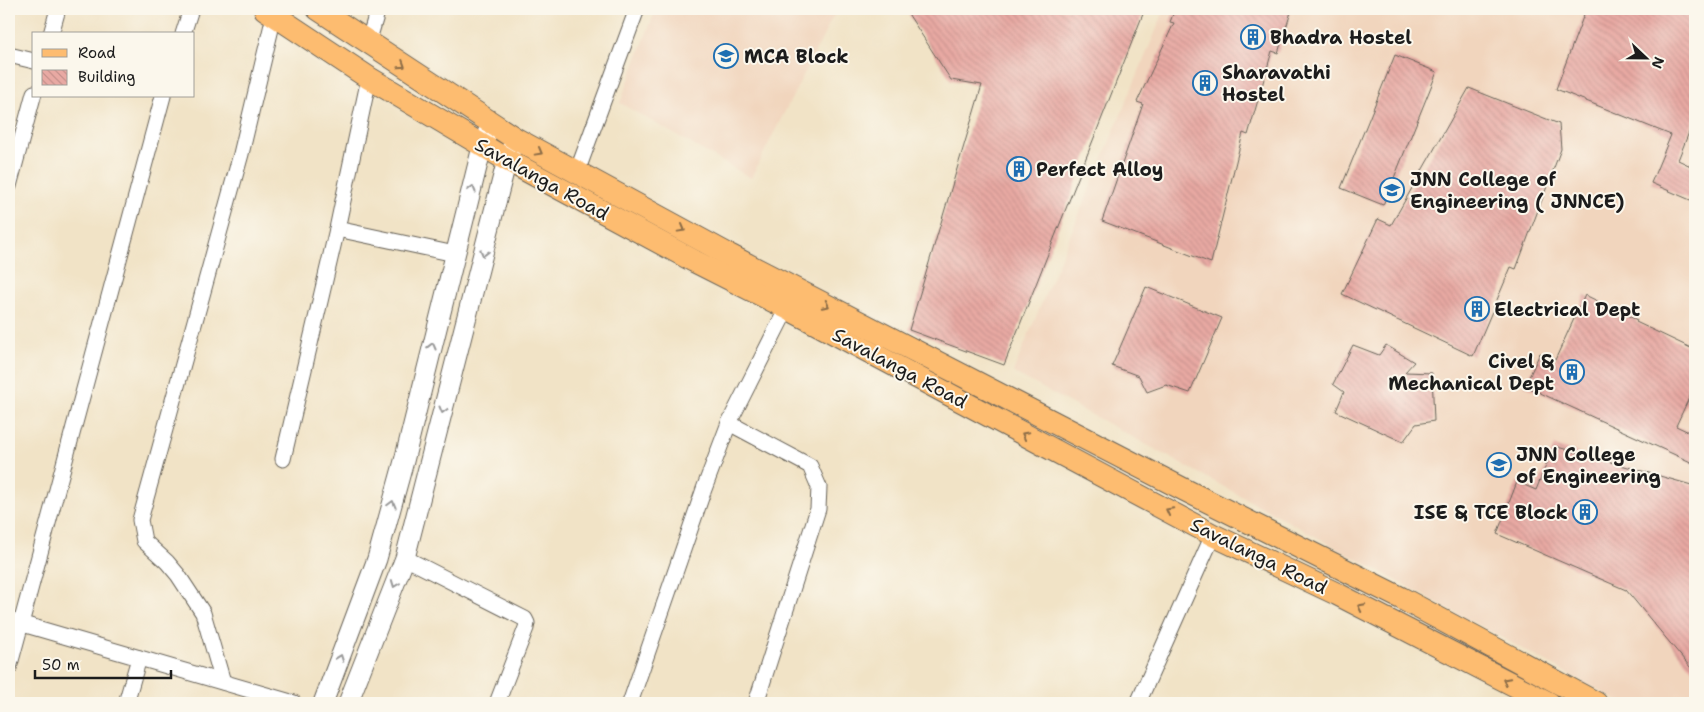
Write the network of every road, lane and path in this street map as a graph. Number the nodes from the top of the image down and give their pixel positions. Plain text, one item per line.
1 (58, 9) edge
2 (190, 9) edge
3 (318, 9) edge
4 (378, 9) edge
5 (636, 9) edge
6 (270, 12) edge
7 (52, 32) edge
8 (184, 32) edge
9 (368, 43) junction
10 (9, 55) edge
11 (32, 61) edge
12 (369, 78) junction
13 (33, 98) edge
14 (162, 98) edge
15 (491, 123) junction
16 (516, 139) junction
17 (482, 147) junction
18 (507, 160) junction
19 (576, 172) junction
20 (9, 186) edge
21 (337, 229) junction
22 (455, 254) junction
23 (787, 308) junction
24 (729, 423) junction
25 (283, 459) dead end
26 (1213, 535) junction
27 (405, 558) junction
28 (15, 622) edge
29 (139, 658) junction
30 (9, 668) edge
31 (223, 682) junction
32 (126, 703) edge
33 (294, 703) edge
34 (323, 703) edge
35 (348, 703) edge
36 (497, 703) edge
37 (630, 703) edge
38 (756, 703) edge
39 (1138, 703) edge
40 (1549, 703) edge
41 (1596, 703) edge

1 - 7 street
2 - 8 street
3 - 9 main road, Savalanga Road
4 - 9 street
5 - 19 street
6 - 12 main road, Savalanga Road
6 - 31 street
9 -> 15 main road, Savalanga Road
10 - 11 street
12 - 17 main road, Savalanga Road
12 - 21 street
13 - 20 street
14 - 28 street
15 - 16 main road, Savalanga Road
15 - 17 street
16 - 18 street
16 -> 19 main road, Savalanga Road
17 - 18 main road, Savalanga Road
22 -> 17 street
18 - 23 main road, Savalanga Road
18 -> 27 street
19 -> 41 main road, Savalanga Road
21 - 22 street
21 - 25 street
34 -> 22 street
23 - 24 street
26 -> 23 main road, Savalanga Road
24 - 37 street
24 - 38 street
26 - 39 street
40 -> 26 main road, Savalanga Road
27 -> 35 street
27 - 36 street
28 - 29 street
28 - 30 street
29 - 31 street
29 - 32 street
31 - 33 street

